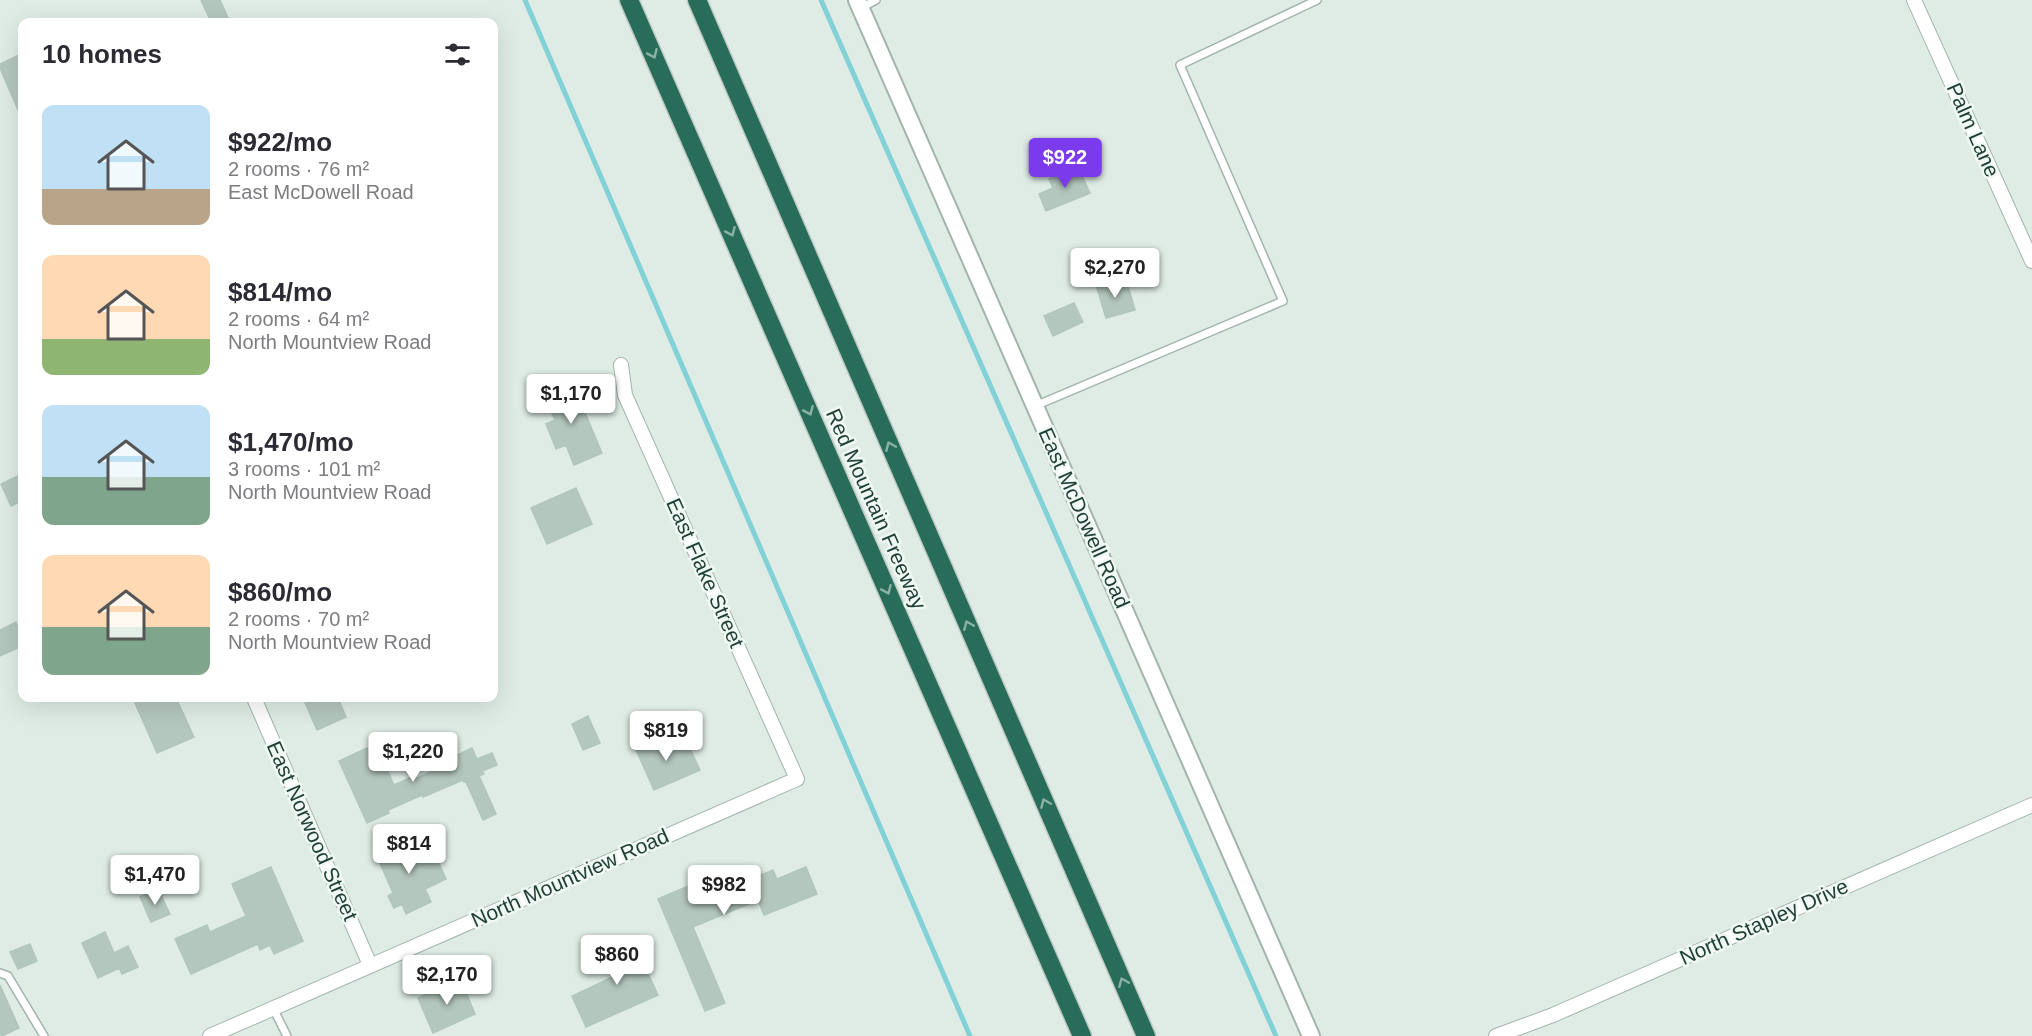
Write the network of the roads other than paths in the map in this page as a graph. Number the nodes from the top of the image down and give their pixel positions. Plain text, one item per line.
1 (629, 0) edge
2 (696, 0) edge
3 (1317, 0) edge
4 (1914, 0) edge
5 (865, 2) edge
6 (2032, 261) edge
7 (621, 365) dead end
8 (1035, 406) junction
9 (256, 702) edge
10 (797, 779) joint
11 (2032, 805) edge
12 (370, 965) junction
13 (0, 973) edge
14 (273, 1008) junction
15 (44, 1036) edge
16 (210, 1036) edge
17 (287, 1036) edge
18 (1082, 1036) edge
19 (1146, 1036) edge
20 (1311, 1036) edge
21 (1496, 1036) edge

1 -> 18 highway, Red Mountain Freeway
19 -> 2 highway, Red Mountain Freeway
3 - 8 lane
4 - 6 street, Palm Lane
5 - 8 street, East McDowell Road
7 - 10 street, East Flake Street
8 - 20 street, East McDowell Road
9 - 12 street, East Norwood Street
10 - 12 street, North Mountview Road
11 - 21 street, North Stapley Drive
12 - 14 street, North Mountview Road
13 - 15 lane
14 - 16 street, North Mountview Road
14 - 17 lane

